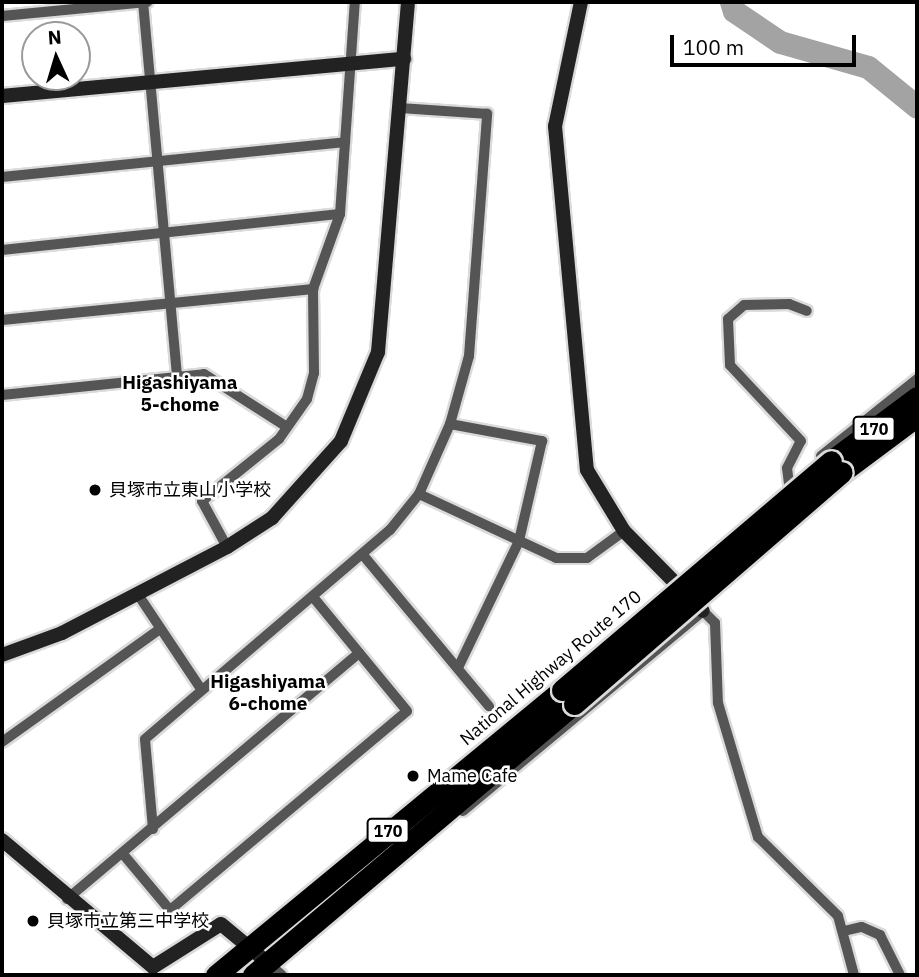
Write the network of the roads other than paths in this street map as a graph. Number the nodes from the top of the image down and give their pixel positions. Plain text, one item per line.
1 (144, 2) edge
2 (355, 2) edge
3 (408, 2) edge
4 (581, 2) edge
5 (2, 16) edge
6 (404, 59) junction
7 (351, 63) junction
8 (151, 80) junction
9 (2, 96) edge
10 (401, 108) junction
11 (345, 142) junction
12 (158, 161) junction
13 (2, 177) edge
14 (340, 214) junction
15 (164, 231) junction
16 (2, 250) edge
17 (313, 289) junction
18 (170, 303) junction
19 (807, 311) dead end
20 (2, 320) edge
21 (177, 377) junction
22 (917, 379) edge
23 (2, 395) edge
24 (917, 397) edge
25 (917, 416) edge
26 (450, 424) junction
27 (288, 427) junction
28 (836, 466) junction
29 (789, 484) junction
30 (419, 495) junction
31 (624, 531) junction
32 (519, 541) junction
33 (227, 547) junction
34 (363, 555) junction
35 (677, 581) junction
36 (139, 596) junction
37 (313, 597) junction
38 (703, 611) junction
39 (160, 629) junction
40 (359, 653) junction
41 (2, 655) edge
42 (638, 664) junction
43 (458, 668) junction
44 (201, 689) junction
45 (568, 697) junction
46 (489, 706) dead end
47 (2, 741) edge
48 (153, 829) junction
49 (2, 840) edge
50 (123, 854) junction
51 (383, 864) junction
52 (67, 899) junction
53 (844, 931) junction
54 (251, 946) junction
55 (268, 971) edge
56 (216, 975) edge
57 (854, 975) edge
58 (900, 975) edge

1 - 5 street
1 - 8 street
2 - 7 street
3 - 6 street
4 - 31 street
6 - 7 street
6 - 10 street
7 - 8 street
7 - 11 street
8 - 9 street
8 - 12 street
10 - 26 street
10 - 33 street
11 - 12 street
11 - 14 street
12 - 13 street
12 - 15 street
14 - 15 street
14 - 17 street
15 - 16 street
15 - 18 street
17 - 18 street
17 - 27 street
18 - 20 street
18 - 21 street
19 - 29 street
21 - 23 street
21 - 27 street
22 - 29 street
24 - 28 highway, National Highway Route 170 / 170
25 - 28 highway, National Highway Route 170 / 170
26 - 30 street
26 - 32 street
27 - 33 street
28 - 45 highway, National Highway Route 170 / 170, bridge
29 - 35 street
30 - 32 street
30 - 34 street
31 - 32 street
31 - 35 street
32 - 43 street
33 - 36 street
34 - 37 street
34 - 43 street
35 - 38 street
35 - 42 street
36 - 39 street
36 - 41 street
37 - 40 street
37 - 44 street
38 - 42 street
38 - 53 street
39 - 44 street
39 - 47 street
40 - 48 street
40 - 50 street
42 - 51 street
43 - 46 street
44 - 48 street
45 - 51 highway, National Highway Route 170 / 170
45 - 54 highway, National Highway Route 170 / 170
48 - 50 street
49 - 52 street
50 - 52 street
51 - 55 highway, National Highway Route 170 / 170
52 - 54 street
53 - 57 street
53 - 58 street
54 - 55 street
54 - 56 highway, National Highway Route 170 / 170

